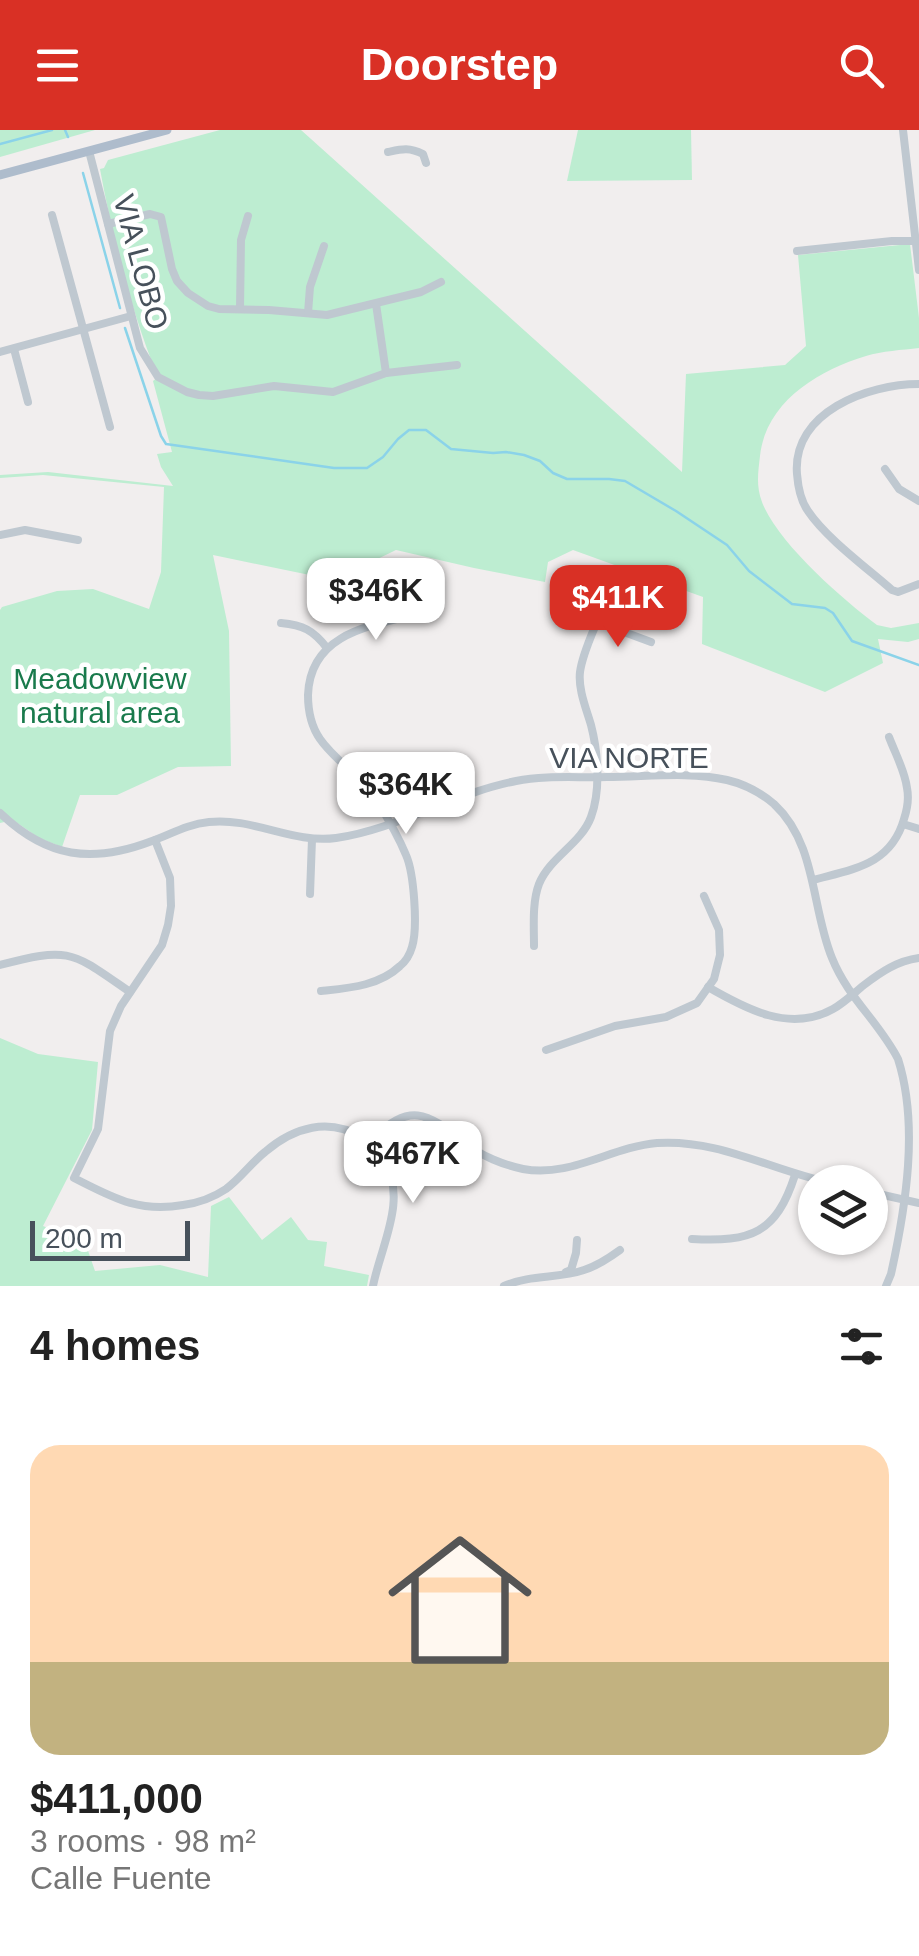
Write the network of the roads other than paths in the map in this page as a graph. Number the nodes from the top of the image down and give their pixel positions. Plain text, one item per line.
1 (166, 130) edge
2 (902, 130) edge
3 (89, 151) junction
4 (388, 152) dead end
5 (426, 164) dead end
6 (0, 175) edge
7 (916, 212) edge
8 (52, 215) dead end
9 (248, 216) dead end
10 (108, 224) junction
11 (916, 241) junction
12 (324, 246) dead end
13 (797, 251) dead end
14 (918, 253) edge
15 (919, 270) edge
16 (441, 282) dead end
17 (376, 304) junction
18 (240, 310) junction
19 (308, 312) junction
20 (131, 316) junction
21 (84, 329) junction
22 (14, 349) junction
23 (0, 352) edge
24 (457, 366) dead end
25 (386, 374) junction
26 (919, 384) edge
27 (28, 402) dead end
28 (110, 426) dead end
29 (885, 469) dead end
30 (919, 500) edge
31 (0, 536) edge
32 (78, 540) dead end
33 (919, 584) edge
34 (604, 606) dead end
35 (414, 615) dead end
36 (597, 622) junction
37 (281, 623) dead end
38 (652, 642) dead end
39 (327, 648) junction
40 (889, 736) dead end
41 (596, 778) junction
42 (0, 813) edge
43 (388, 823) junction
44 (903, 824) junction
45 (919, 830) edge
46 (312, 839) junction
47 (155, 840) junction
48 (813, 880) junction
49 (310, 894) dead end
50 (704, 896) dead end
51 (534, 946) dead end
52 (919, 958) edge
53 (0, 965) edge
54 (708, 987) junction
55 (130, 992) junction
56 (321, 992) dead end
57 (851, 995) junction
58 (546, 1050) dead end
59 (916, 1106) edge
60 (369, 1141) junction
61 (795, 1175) junction
62 (798, 1176) edge
63 (888, 1196) edge
64 (906, 1200) junction
65 (919, 1202) edge
66 (692, 1239) dead end
67 (577, 1240) dead end
68 (620, 1250) dead end
69 (562, 1274) junction
70 (373, 1286) edge
71 (504, 1286) edge
72 (886, 1286) edge

1 - 3 main road
2 - 7 street
3 - 6 main road
3 - 10 street, VIA LOBO
4 - 5 street
7 - 11 street
8 - 21 street
9 - 18 street
10 - 18 street
10 - 20 street, VIA LOBO
11 - 13 street
11 - 14 street
12 - 19 street
14 - 15 street
16 - 17 street
17 - 19 street
17 - 25 street
18 - 19 street
20 - 21 street
20 - 25 street, VIA LOBO
21 - 22 street
21 - 28 street
22 - 23 street
22 - 27 street
24 - 25 street
26 - 33 street
29 - 30 street
31 - 32 street
34 - 36 street
35 - 39 street
36 - 38 street
36 - 41 street
37 - 39 street
39 - 43 street
40 - 44 street
41 - 43 street, VIA NORTE
41 - 48 street, VIA NORTE
41 - 51 street
42 - 47 street, VIA NORTE
43 - 46 street, VIA NORTE
43 - 56 street
44 - 45 street
44 - 48 street
46 - 47 street, VIA NORTE
46 - 49 street
47 - 55 street
48 - 57 street, VIA NORTE
50 - 54 street
52 - 57 street
53 - 55 street
54 - 57 street
54 - 58 street
55 - 60 street
57 - 59 street, VIA NORTE
59 - 64 street, VIA NORTE
60 - 61 street
60 - 70 street
61 - 62 street
61 - 66 street
63 - 64 street
64 - 65 street
64 - 72 street, VIA NORTE
67 - 69 street
68 - 69 street
69 - 71 street

